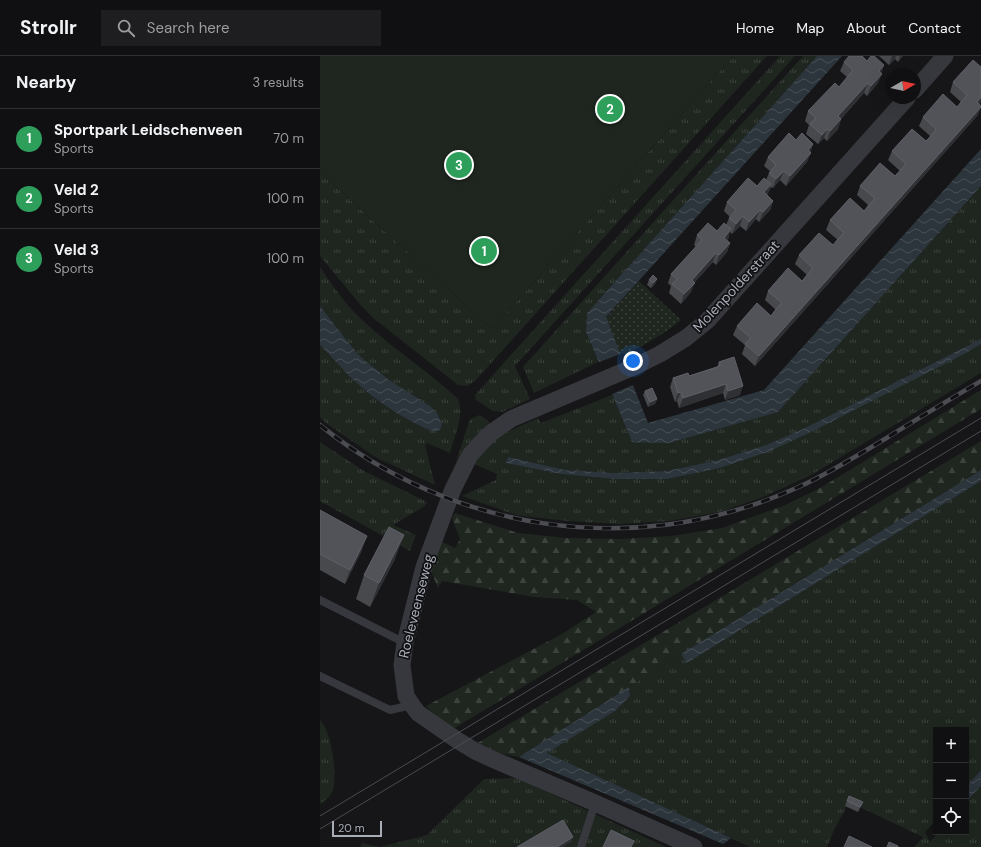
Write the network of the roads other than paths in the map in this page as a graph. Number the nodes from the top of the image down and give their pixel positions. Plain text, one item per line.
1 (945, 56) edge
2 (921, 83) edge
3 (903, 104) edge
4 (500, 426) joint
5 (320, 600) edge
6 (405, 642) junction
7 (320, 676) edge
8 (412, 705) junction
9 (595, 803) junction
10 (581, 847) edge
11 (694, 847) edge

1 - 2 street
3 - 4 street, Molenpolderstraat
4 - 6 street, Roeleveenseweg
5 - 6 lane
6 - 8 street, Roeleveenseweg
7 - 8 lane
8 - 9 street, Roeleveenseweg
9 - 10 lane
9 - 11 street, Roeleveenseweg

